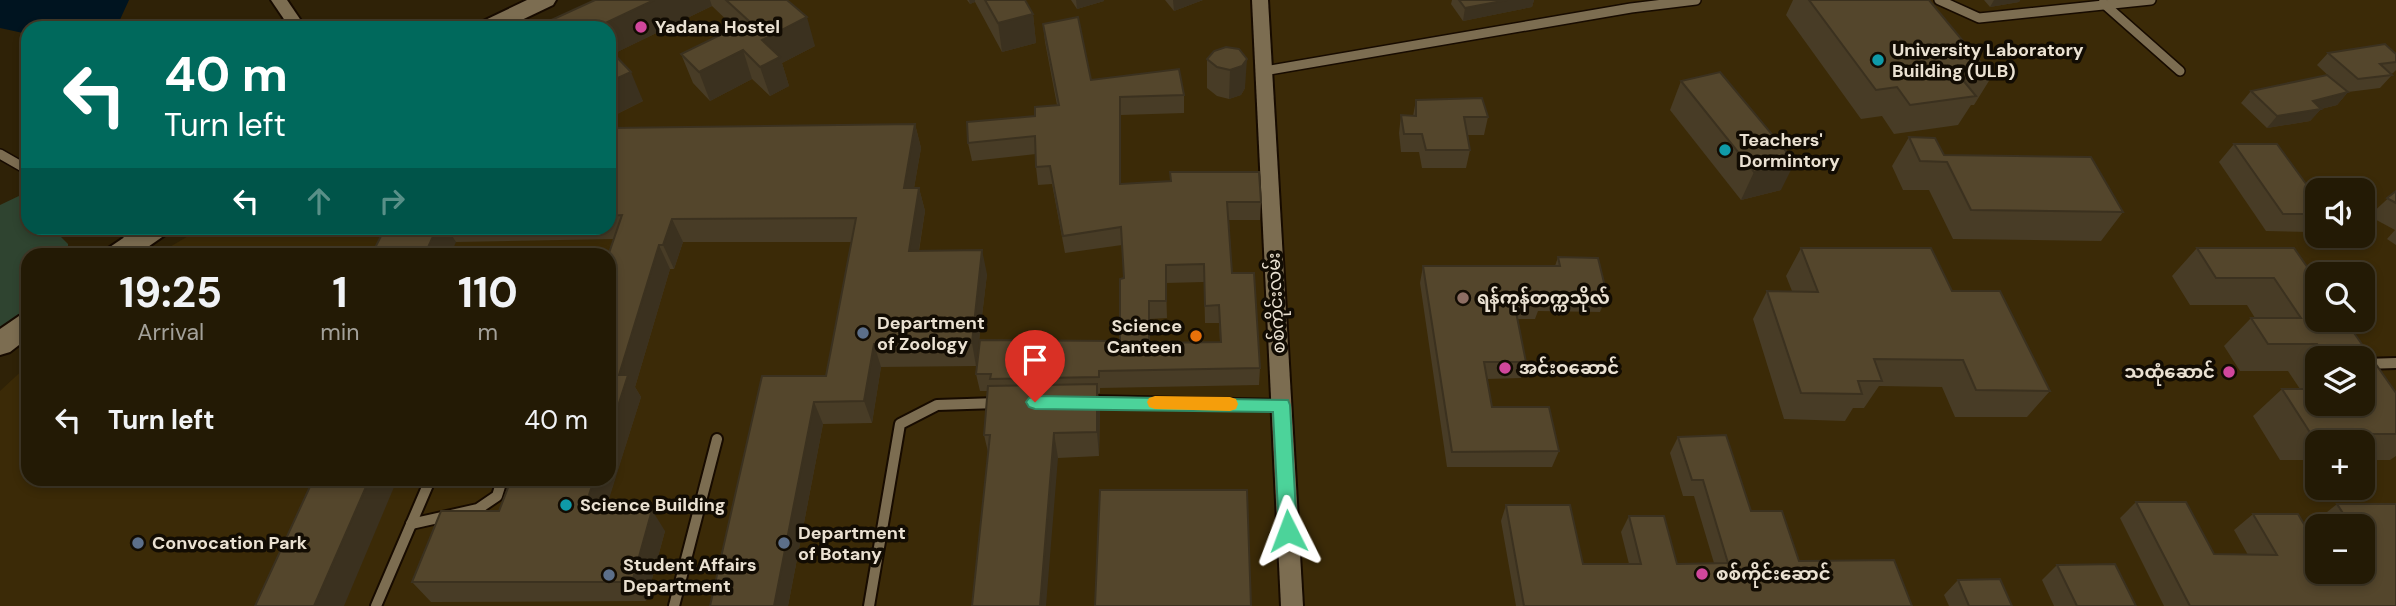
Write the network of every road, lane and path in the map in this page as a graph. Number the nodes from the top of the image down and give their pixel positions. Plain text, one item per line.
1 (279, 0) edge
2 (545, 0) edge
3 (1260, 0) edge
4 (1696, 0) edge
5 (1939, 0) edge
6 (2151, 0) edge
7 (2102, 2) edge
8 (293, 21) edge
9 (502, 21) edge
10 (1264, 71) junction
11 (2180, 71) dead end
12 (0, 154) edge
13 (21, 166) edge
14 (21, 328) edge
15 (0, 344) edge
16 (2396, 363) edge
17 (2375, 364) edge
18 (1083, 401) edge
19 (1003, 403) edge
20 (1282, 405) junction
21 (717, 439) dead end
22 (427, 486) edge
23 (500, 486) edge
24 (411, 524) junction
25 (376, 606) edge
26 (674, 606) edge
27 (869, 606) edge
28 (1292, 606) edge

1 - 8 street
2 - 9 main road
3 - 10 street, စစ်ကိုင်းလမ်း
4 - 10 lane
5 - 7 lane
6 - 7 lane
7 - 11 lane
10 - 20 street, စစ်ကိုင်းလမ်း
12 - 13 lane
14 - 15 main road
16 - 17 lane
18 - 20 lane
19 - 27 lane
20 - 28 street, စစ်ကိုင်းလမ်း
21 - 26 lane
22 - 24 lane
23 - 24 lane
24 - 25 lane

